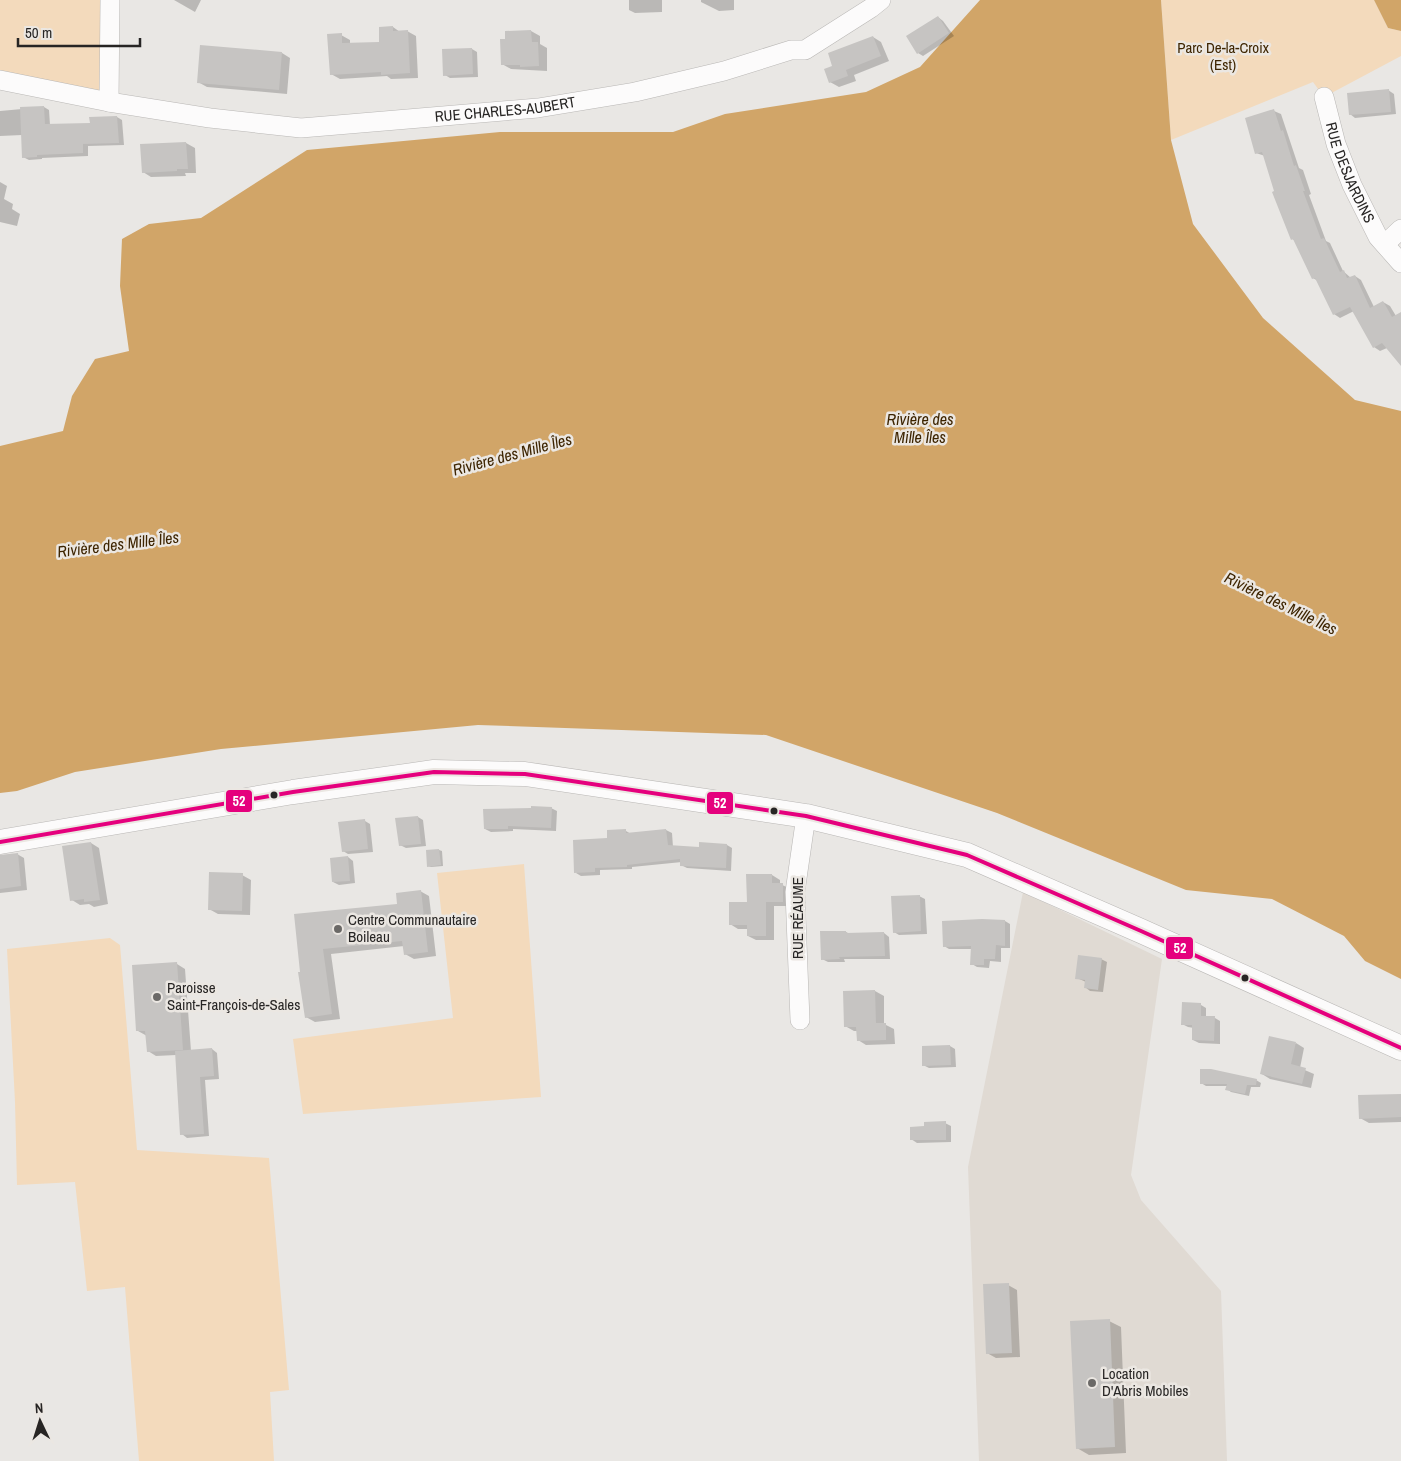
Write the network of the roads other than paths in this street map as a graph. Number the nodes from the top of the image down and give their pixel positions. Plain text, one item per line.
1 (110, 0) edge
2 (881, 0) edge
3 (0, 80) edge
4 (1324, 97) dead end
5 (109, 102) junction
6 (1401, 230) edge
7 (1385, 244) junction
8 (1401, 262) edge
9 (806, 816) junction
10 (0, 842) edge
11 (800, 1020) dead end
12 (1401, 1048) edge

1 - 5 street
2 - 5 street, RUE CHARLES-AUBERT
3 - 5 street, RUE CHARLES-AUBERT
4 - 7 street, RUE DESJARDINS
6 - 7 street
7 - 8 street, RUE DESJARDINS
9 - 10 street
9 - 11 street, RUE RÉAUME
9 - 12 street

